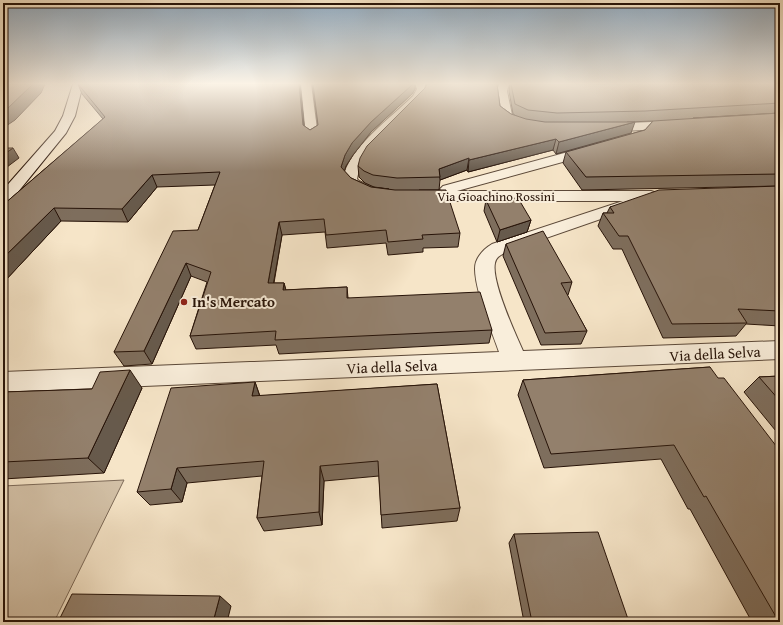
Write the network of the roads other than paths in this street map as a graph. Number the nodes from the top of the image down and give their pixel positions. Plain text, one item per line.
1 (69, 113) edge
2 (309, 113) edge
3 (402, 113) edge
4 (506, 113) edge
5 (688, 124) edge
6 (641, 127) junction
7 (535, 128) edge
8 (589, 129) edge
9 (312, 136) edge
10 (627, 140) edge
11 (604, 146) edge
12 (388, 196) edge
13 (3, 200) edge
14 (780, 350) edge
15 (699, 355) junction
16 (515, 362) junction
17 (718, 380) edge
18 (3, 382) edge

1 - 13 street
2 - 9 street
3 - 12 street
4 - 7 street
5 - 6 street
6 - 8 street
6 - 10 street
11 - 16 street, Via Gioachino Rossini
14 - 15 street, Via della Selva
15 - 16 street, Via della Selva
15 - 17 street
16 - 18 street, Via della Selva

